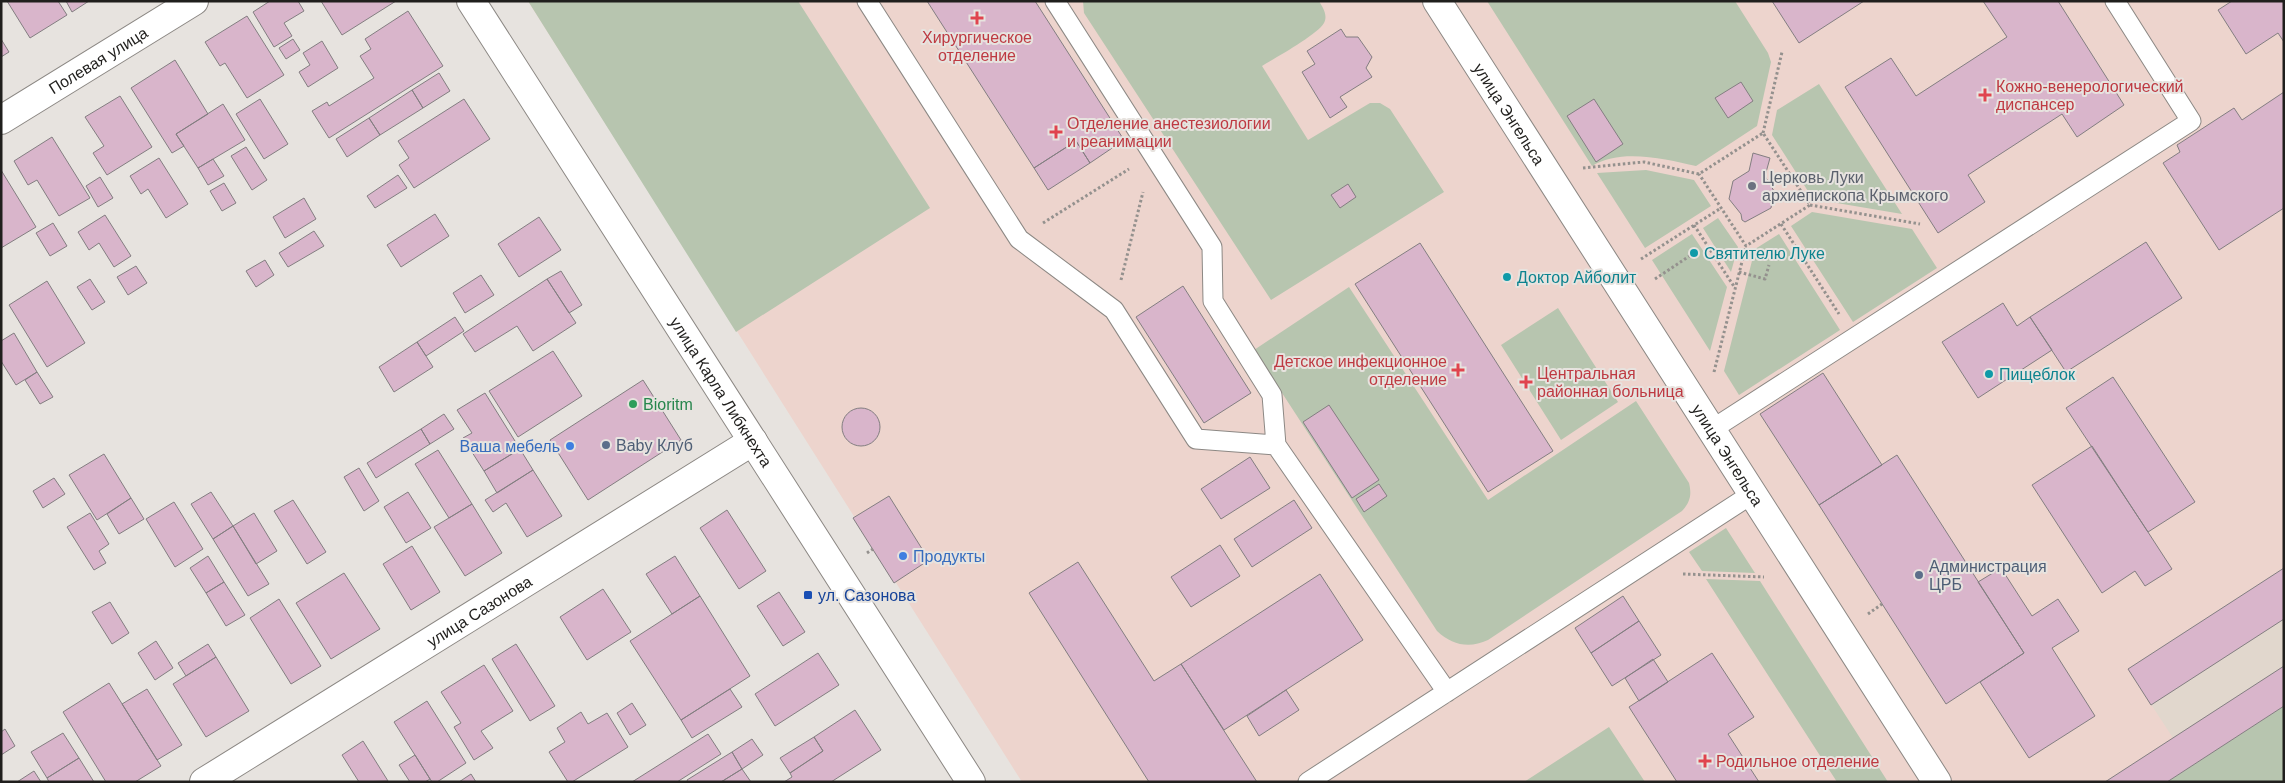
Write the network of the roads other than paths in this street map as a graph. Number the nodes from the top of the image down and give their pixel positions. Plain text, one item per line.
1 (194, 1) edge
2 (471, 1) edge
3 (867, 1) edge
4 (1055, 1) edge
5 (1437, 1) edge
6 (2115, 1) edge
7 (1, 120) edge
8 (1711, 430) junction
9 (753, 441) junction
10 (1276, 445) junction
11 (1752, 494) junction
12 (1448, 692) junction
13 (204, 782) edge
14 (971, 782) edge
15 (1308, 782) edge
16 (1937, 782) edge

1 - 7 street, Полевая улица
2 - 9 street, улица Карла Либкнехта
3 - 10 lane
4 - 10 lane
5 - 8 street, улица Энгельса
6 - 8 lane
8 - 11 street, улица Энгельса
9 - 13 street, улица Сазонова
9 - 14 street, улица Карла Либкнехта
10 - 12 lane
11 - 12 lane
11 - 16 street, улица Энгельса
12 - 15 lane

